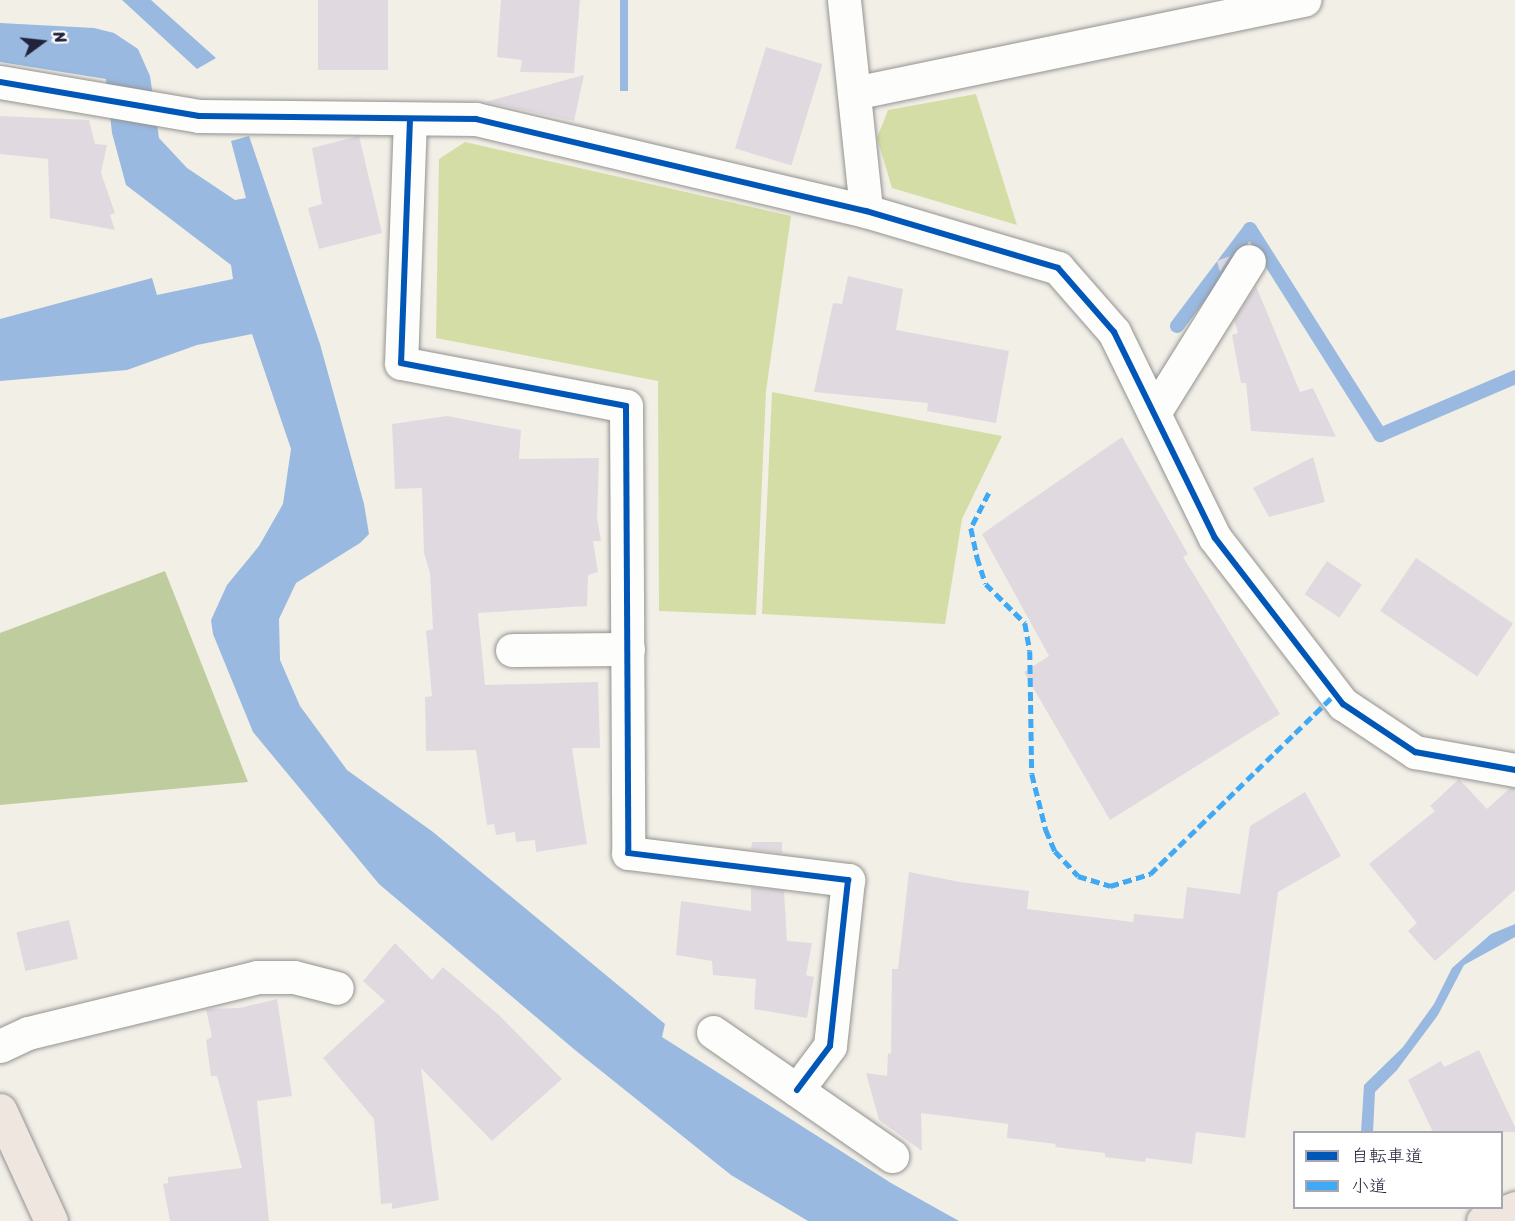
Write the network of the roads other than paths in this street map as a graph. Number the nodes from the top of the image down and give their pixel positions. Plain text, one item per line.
1 (844, 0) edge
2 (1305, 0) edge
3 (0, 82) edge
4 (854, 93) junction
5 (410, 118) junction
6 (866, 211) junction
7 (1249, 261) dead end
8 (1154, 413) junction
9 (628, 649) junction
10 (512, 650) dead end
11 (1515, 769) edge
12 (337, 988) dead end
13 (713, 1032) dead end
14 (0, 1046) edge
15 (797, 1090) junction
16 (0, 1110) edge
17 (892, 1155) dead end
18 (1515, 1208) edge
19 (51, 1221) edge
20 (1483, 1221) edge

1 - 4 street
2 - 4 street
3 - 5 street
4 - 6 street
5 - 6 street
5 - 9 street
6 - 8 street
7 - 8 street
8 - 11 street
9 - 10 street
9 - 15 street
12 - 14 street
13 - 15 street
15 - 17 street
16 - 19 main road
18 - 20 main road

